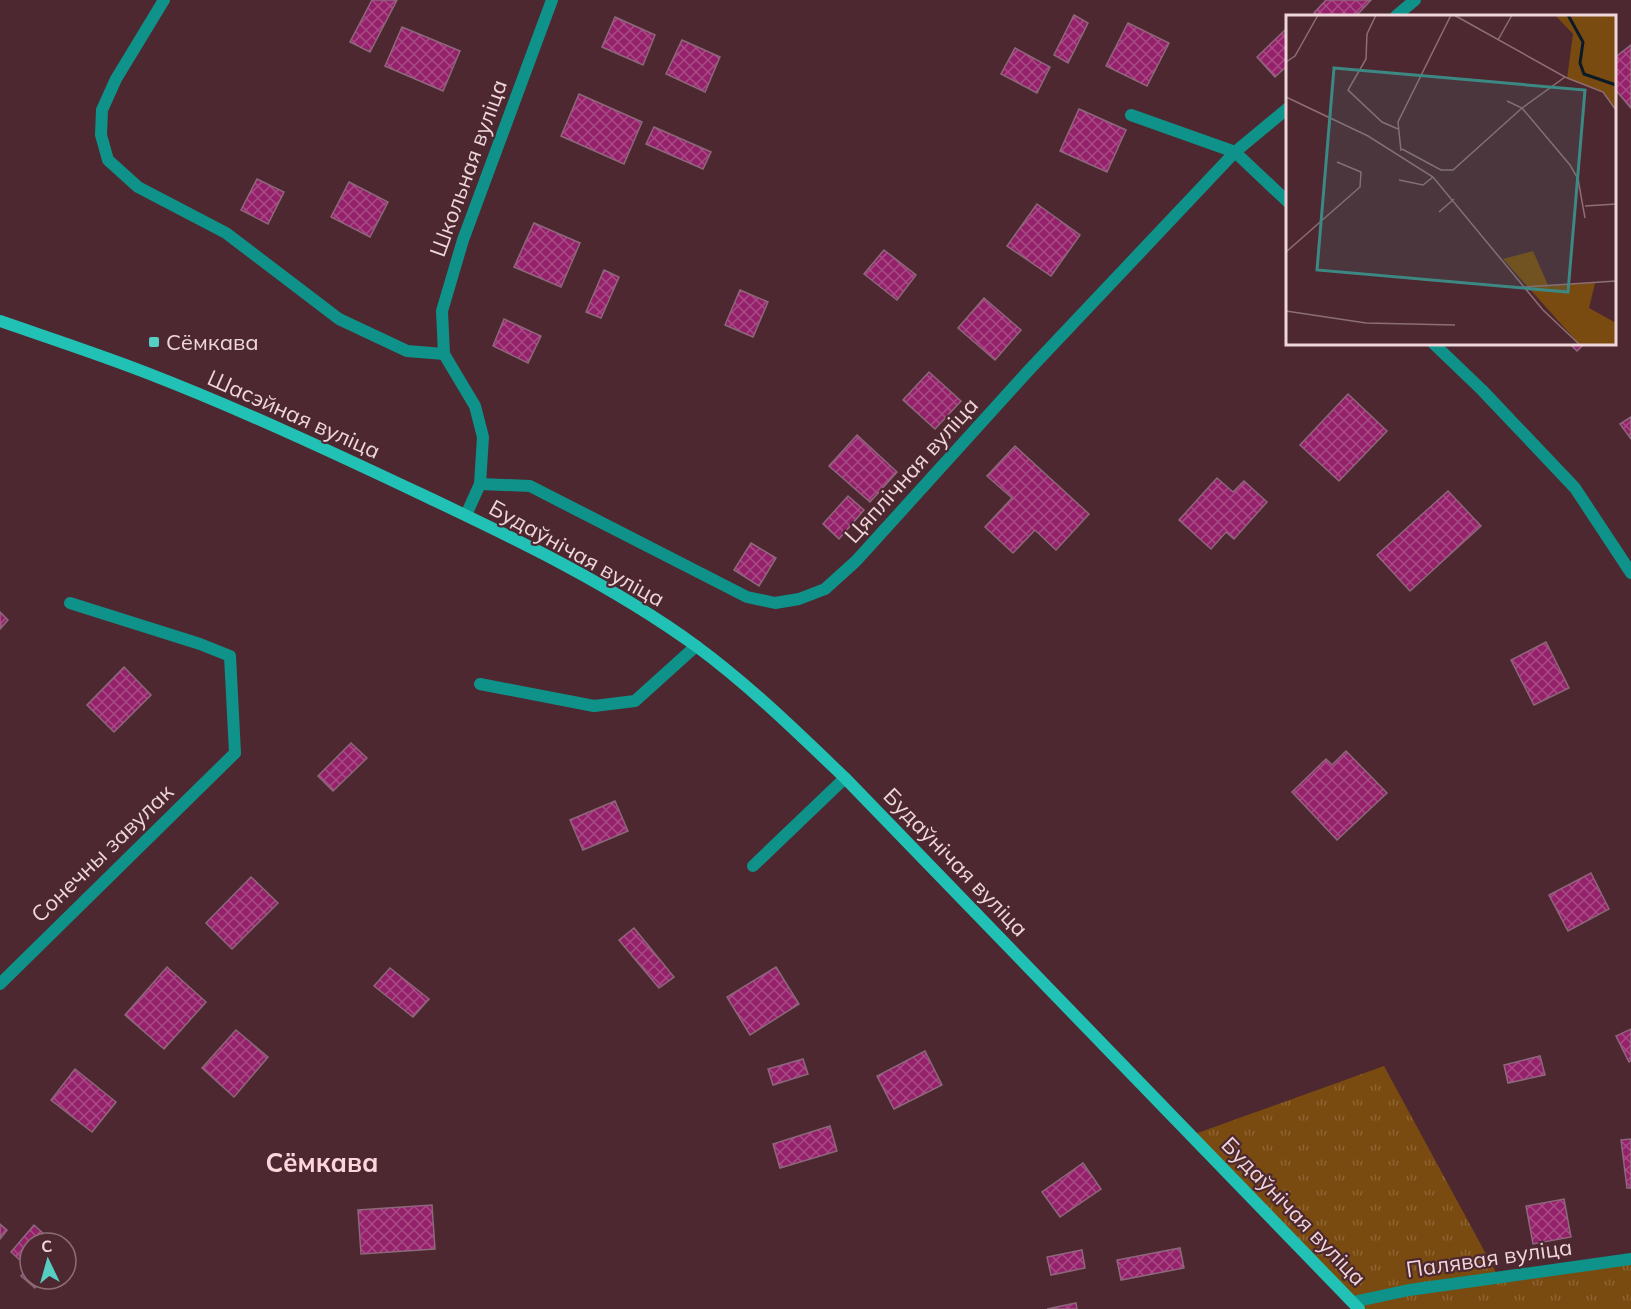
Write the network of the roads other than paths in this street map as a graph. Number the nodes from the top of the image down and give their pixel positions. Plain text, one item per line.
1 (164, 0) edge
2 (552, 0) edge
3 (1415, 0) edge
4 (1397, 15) edge
5 (1286, 109) edge
6 (1131, 115) dead end
7 (1235, 152) junction
8 (1286, 201) edge
9 (0, 321) edge
10 (1435, 345) edge
11 (444, 354) junction
12 (480, 484) junction
13 (466, 515) junction
14 (1631, 573) edge
15 (70, 603) dead end
16 (696, 646) junction
17 (480, 684) dead end
18 (845, 778) junction
19 (753, 866) dead end
20 (0, 984) edge
21 (1631, 1259) edge
22 (1356, 1306) edge

1 - 11 street
2 - 11 street, Школьная вуліца
3 - 4 street
5 - 7 street, Цяплічная вуліца
6 - 7 street
7 - 8 street
7 - 12 street, Цяплічная вуліца
9 - 13 main road, Шасэйная вуліца
10 - 14 street
11 - 12 street, Школьная вуліца
12 - 13 street, Школьная вуліца
13 - 16 main road, Будаўнічая вуліца
15 - 20 street, Сонечны завулак
16 - 17 street
16 - 18 main road, Будаўнічая вуліца
18 - 19 street
18 - 22 main road, Будаўнічая вуліца
21 - 22 street, Палявая вуліца

